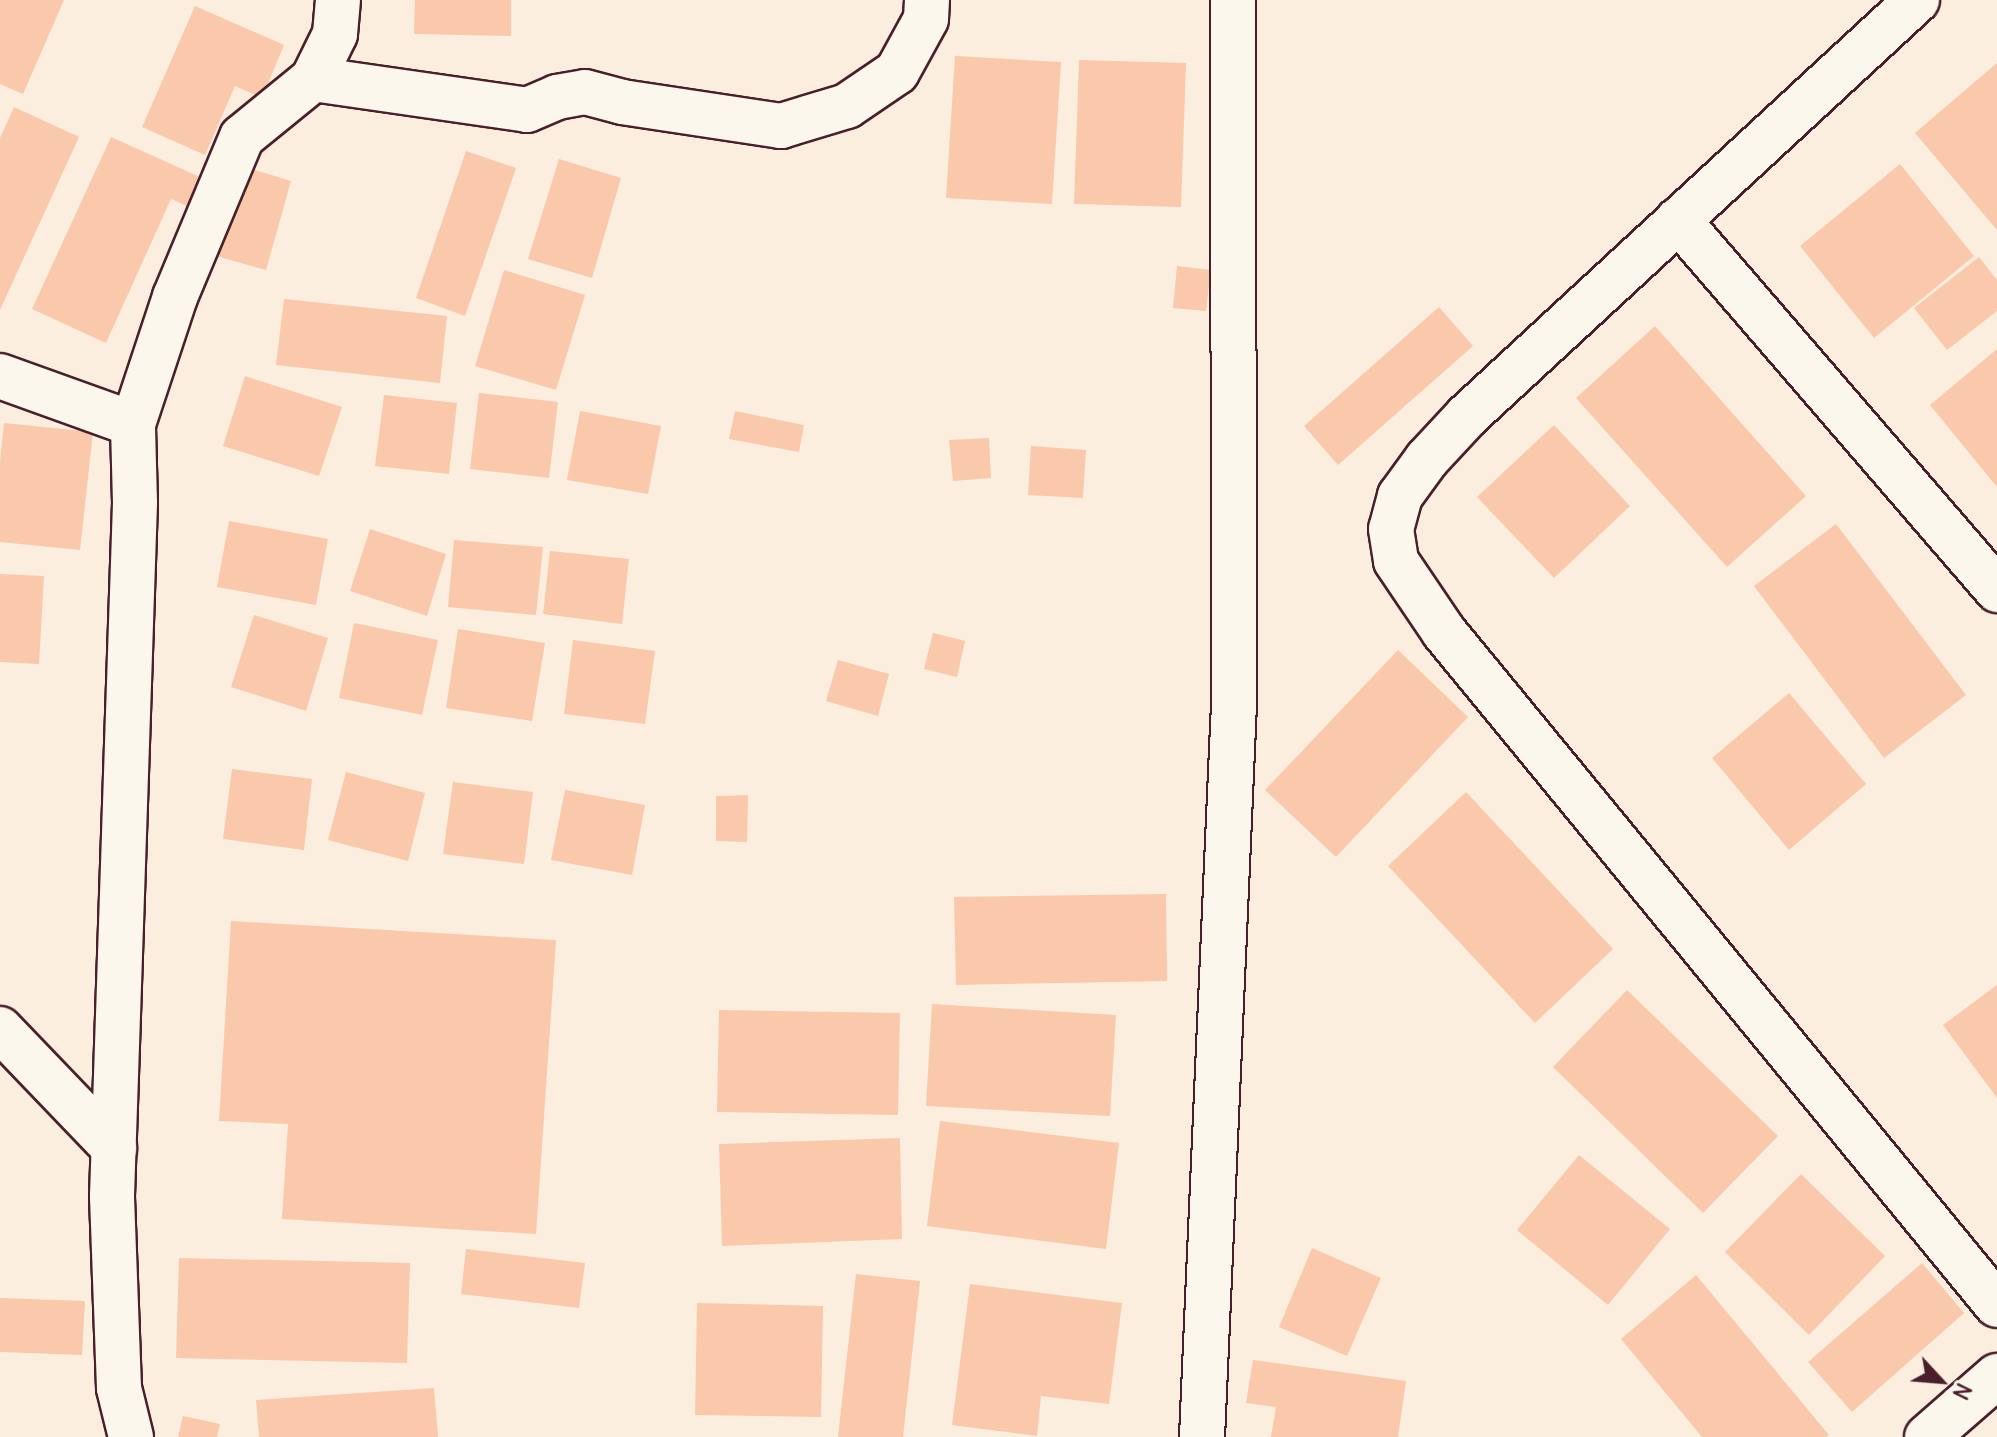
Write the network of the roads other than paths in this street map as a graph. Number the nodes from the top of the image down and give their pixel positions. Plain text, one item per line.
1 (927, 0) edge
2 (1233, 0) edge
3 (1917, 0) edge
4 (330, 3) edge
5 (313, 79) junction
6 (1678, 220) junction
7 (0, 376) edge
8 (133, 424) junction
9 (1997, 590) edge
10 (0, 1029) edge
11 (114, 1148) junction
12 (1997, 1305) edge
13 (1997, 1376) edge
14 (131, 1437) edge
15 (1202, 1437) edge
16 (1927, 1437) edge

1 - 5 street
2 - 15 street
3 - 6 street
4 - 5 street
5 - 8 street
6 - 9 street
6 - 12 street
7 - 8 street
8 - 11 street
10 - 11 street
11 - 14 street
13 - 16 street

